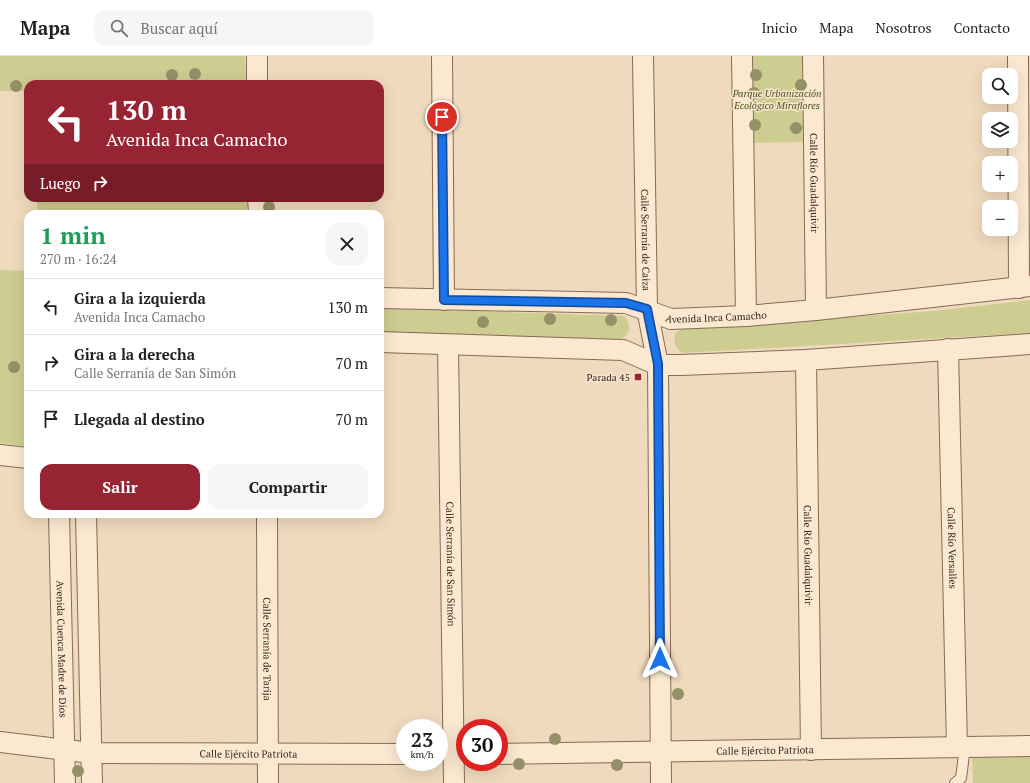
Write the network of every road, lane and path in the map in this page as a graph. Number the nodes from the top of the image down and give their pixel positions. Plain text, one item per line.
1 (257, 56) edge
2 (442, 56) edge
3 (643, 56) edge
4 (742, 56) edge
5 (813, 56) edge
6 (1018, 56) edge
7 (257, 80) edge
8 (1024, 97) edge
9 (1024, 287) edge
10 (384, 298) edge
11 (444, 300) junction
12 (647, 309) junction
13 (816, 310) junction
14 (746, 316) junction
15 (384, 342) edge
16 (1030, 344) edge
17 (448, 346) junction
18 (948, 349) junction
19 (806, 360) junction
20 (658, 364) junction
21 (0, 454) edge
22 (24, 457) edge
23 (59, 518) edge
24 (86, 518) edge
25 (267, 518) edge
26 (0, 742) edge
27 (1030, 746) edge
28 (961, 747) junction
29 (811, 750) junction
30 (64, 751) junction
31 (660, 752) junction
32 (92, 753) junction
33 (396, 754) edge
34 (453, 754) edge
35 (508, 754) edge
36 (268, 755) junction
37 (65, 783) edge
38 (92, 783) edge
39 (268, 783) edge
40 (454, 783) edge
41 (661, 783) edge
42 (955, 783) edge

1 - 7 street
2 - 11 street
3 - 12 street, Calle Serranía de Caiza
4 - 14 street
5 - 13 street, Calle Río Guadalquivir
6 - 8 street
8 - 9 street
9 - 13 street, Avenida Inca Camacho
10 - 11 street, Avenida Inca Camacho
11 - 12 street, Avenida Inca Camacho
12 - 14 street, Avenida Inca Camacho
12 - 20 street, Calle Serranía de Caiza
13 - 14 street, Avenida Inca Camacho
15 - 17 street
16 - 18 street
17 - 20 street
17 - 34 street, Calle Serranía de San Simón
18 - 19 street
18 - 28 street, Calle Río Versalles
19 - 20 street
19 - 29 street, Calle Río Guadalquivir
20 - 31 street, Calle Serranía de Caiza
21 - 22 street
23 - 30 street, Avenida Cuenca Madre de Dios
24 - 32 street
25 - 36 street, Calle Serranía de Tarija
26 - 30 street
27 - 28 street, Calle Ejército Patriota
28 - 29 street, Calle Ejército Patriota
28 - 42 lane
29 - 31 street, Calle Ejército Patriota
30 - 32 street, Calle Ejército Patriota
30 - 37 street, Avenida Cuenca Madre de Dios
31 - 35 street, Calle Ejército Patriota
31 - 41 street, Calle Serranía de Caiza
32 - 36 street, Calle Ejército Patriota
32 - 38 street
33 - 36 street, Calle Ejército Patriota
34 - 40 street, Calle Serranía de San Simón
36 - 39 street, Calle Serranía de Tarija

